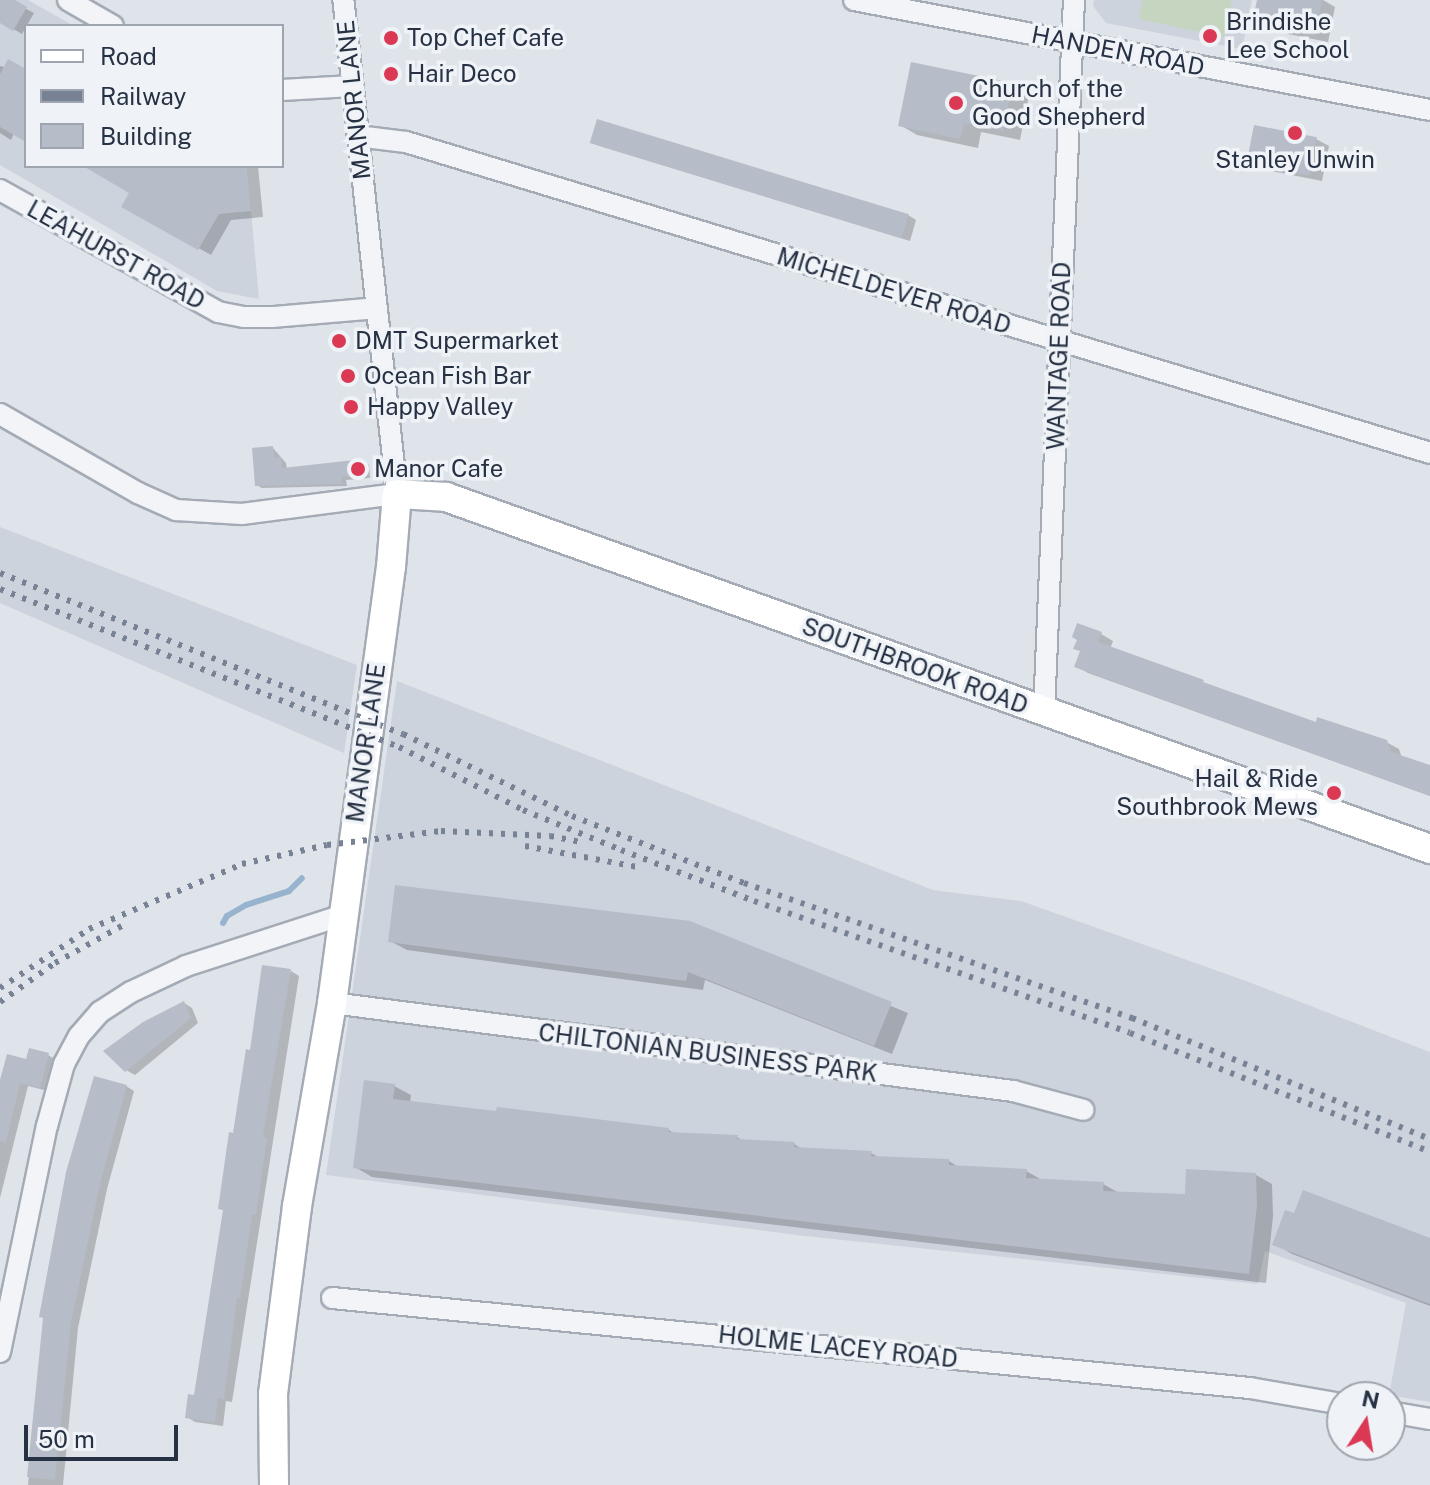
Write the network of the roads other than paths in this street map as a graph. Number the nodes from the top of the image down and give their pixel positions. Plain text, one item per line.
1 (68, 0) edge
2 (343, 0) edge
3 (854, 0) edge
4 (1074, 0) edge
5 (110, 24) edge
6 (1072, 42) junction
7 (352, 86) junction
8 (284, 90) edge
9 (1430, 110) edge
10 (357, 136) junction
11 (0, 190) edge
12 (377, 308) junction
13 (1059, 341) junction
14 (0, 414) edge
15 (1430, 453) edge
16 (397, 494) junction
17 (1044, 712) junction
18 (1430, 849) edge
19 (343, 915) junction
20 (332, 1003) junction
21 (1084, 1110) dead end
22 (332, 1298) dead end
23 (0, 1352) edge
24 (1326, 1401) edge
25 (1406, 1415) edge
26 (1430, 1419) edge
27 (274, 1485) edge

1 - 5 street
2 - 7 street, MANOR LANE
3 - 6 street, HANDEN ROAD
4 - 6 street, WANTAGE ROAD
6 - 9 street, HANDEN ROAD
6 - 13 street, WANTAGE ROAD
7 - 8 street
7 - 10 street, MANOR LANE
10 - 12 street, MANOR LANE
10 - 13 street, MICHELDEVER ROAD
11 - 12 street, LEAHURST ROAD
12 - 16 street, MANOR LANE
13 - 15 street, MICHELDEVER ROAD
13 - 17 street, WANTAGE ROAD
14 - 16 street
16 - 17 street, SOUTHBROOK ROAD
16 - 19 street, MANOR LANE
17 - 18 street, SOUTHBROOK ROAD
19 - 20 street, MANOR LANE
19 - 23 street
20 - 21 street, CHILTONIAN BUSINESS PARK
20 - 27 street, MANOR LANE
22 - 24 street, HOLME LACEY ROAD
25 - 26 street

